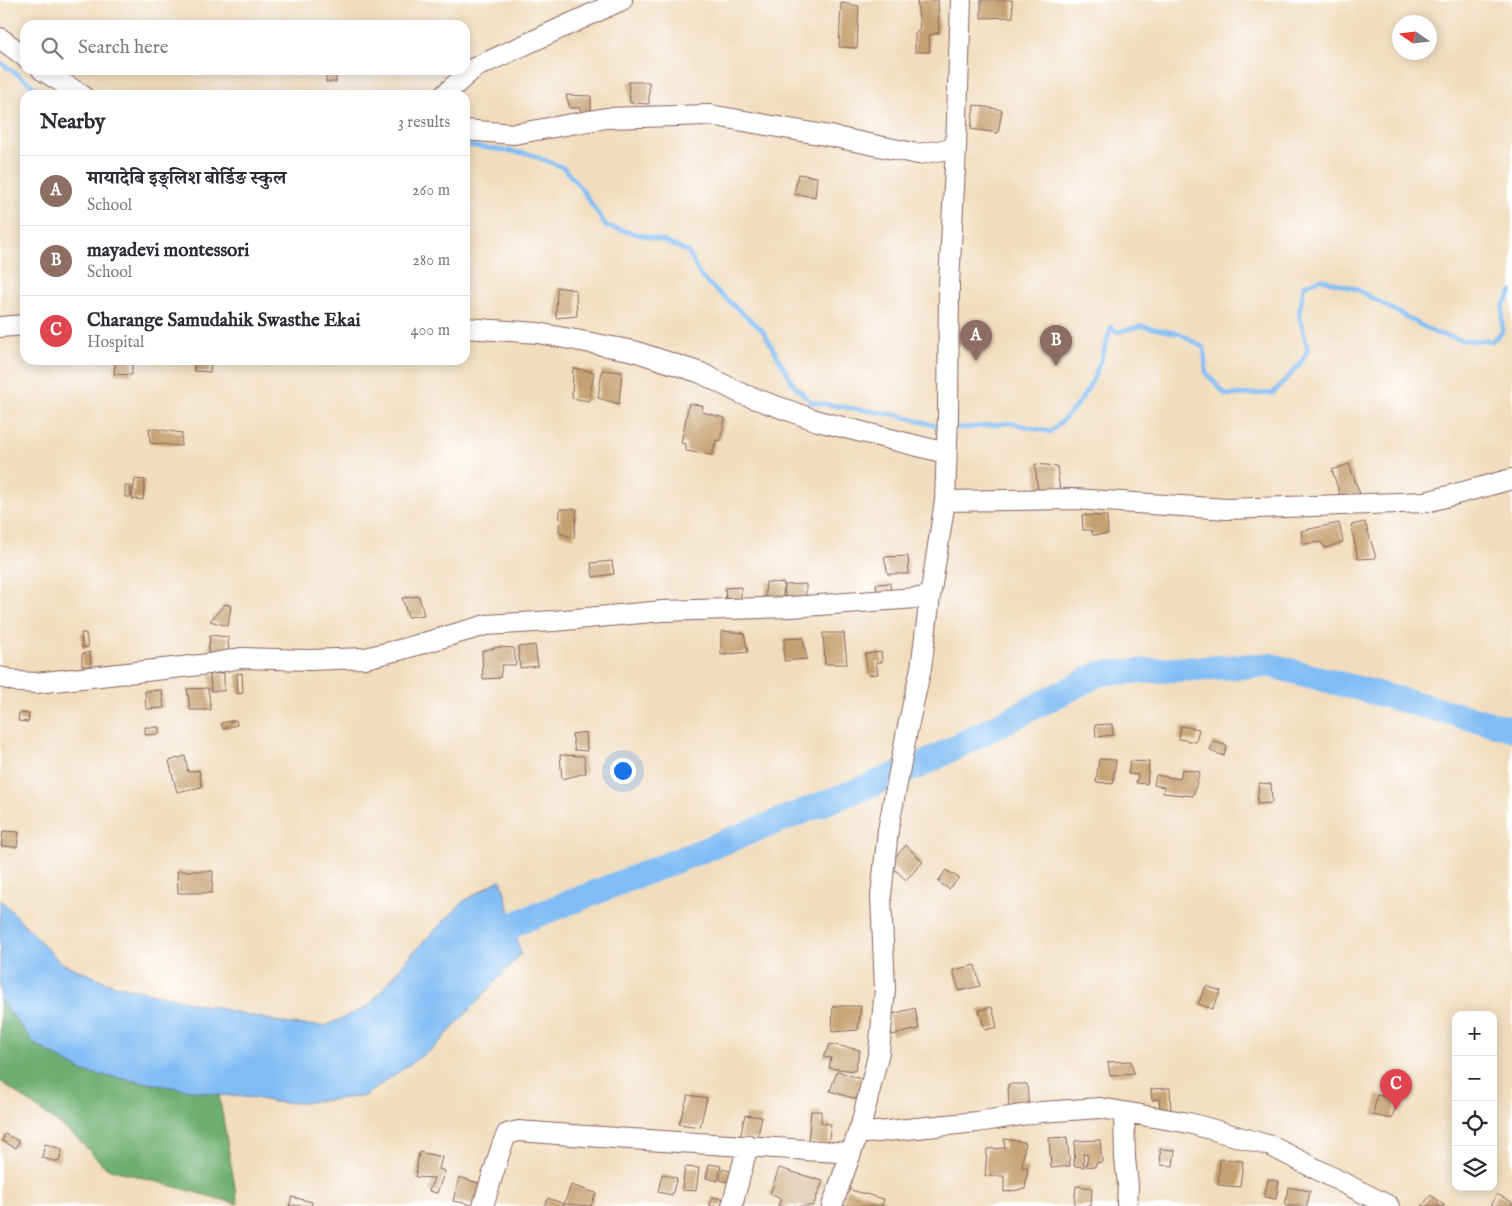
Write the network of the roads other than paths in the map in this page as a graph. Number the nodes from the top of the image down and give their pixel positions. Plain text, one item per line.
1 (622, 0) edge
2 (961, 0) edge
3 (0, 38) edge
4 (20, 53) edge
5 (470, 72) edge
6 (50, 75) edge
7 (466, 75) edge
8 (74, 90) edge
9 (450, 90) edge
10 (470, 130) edge
11 (956, 148) junction
12 (20, 326) edge
13 (0, 328) edge
14 (470, 328) edge
15 (946, 445) junction
16 (1512, 479) edge
17 (945, 501) junction
18 (930, 597) junction
19 (0, 677) edge
20 (1124, 1112) junction
21 (858, 1132) junction
22 (748, 1146) junction
23 (850, 1153) junction
24 (483, 1206) edge
25 (732, 1206) edge
26 (832, 1206) edge
27 (1127, 1206) edge
28 (1389, 1206) edge

1 - 5 street
2 - 11 street
3 - 4 street
6 - 8 street
7 - 9 street
10 - 11 street
11 - 15 street
12 - 13 street
14 - 15 street
15 - 17 street
16 - 17 street
17 - 18 street
18 - 19 street
18 - 21 street
20 - 21 street
20 - 27 street
20 - 28 street
21 - 23 street
22 - 23 street
22 - 24 street
22 - 25 street
23 - 26 street

